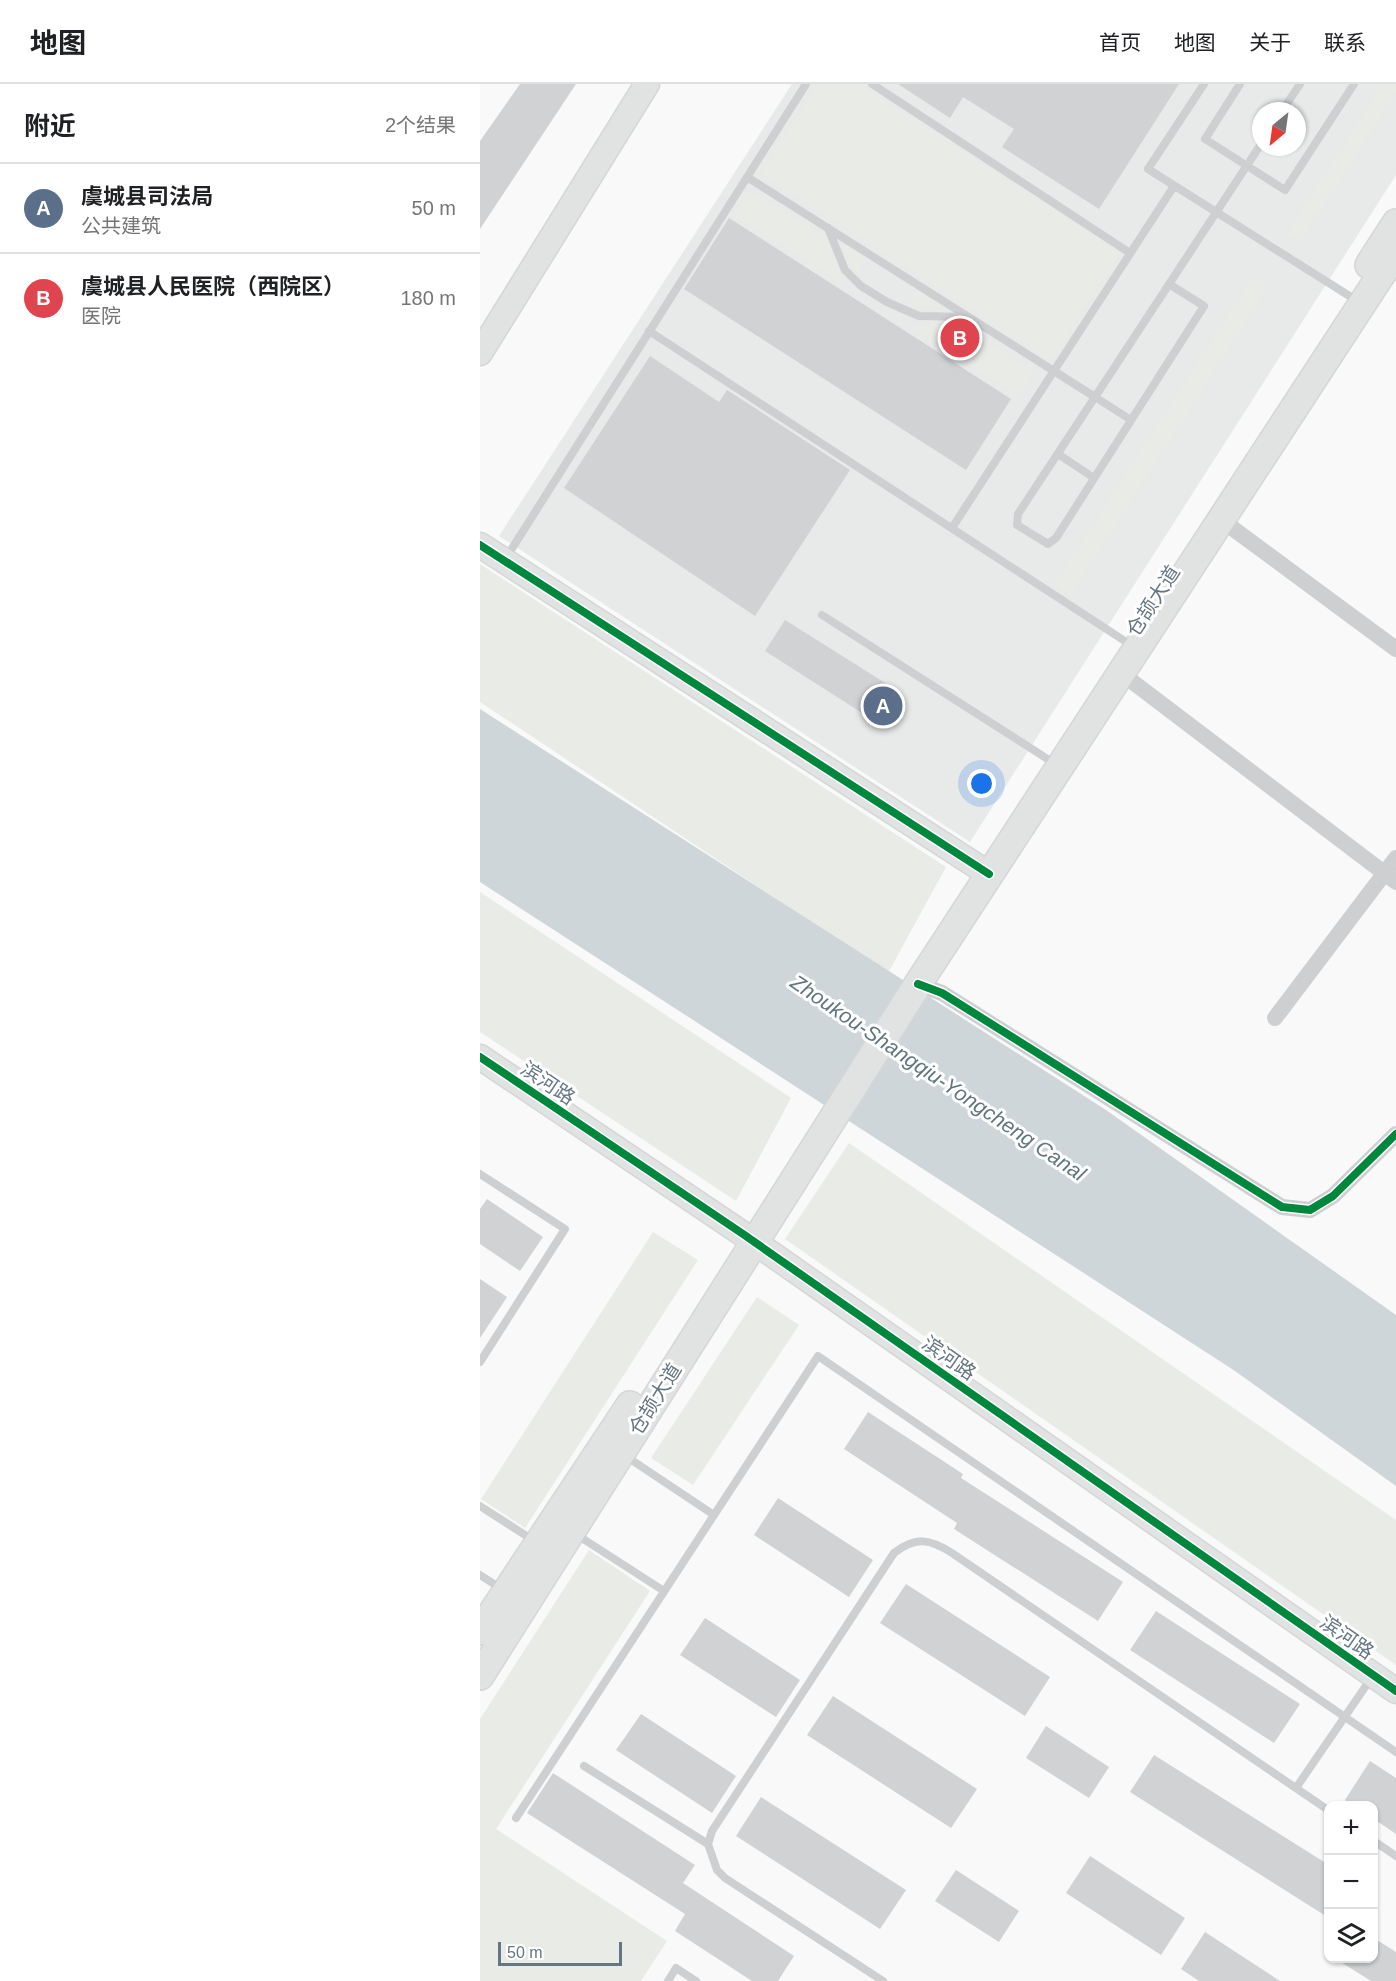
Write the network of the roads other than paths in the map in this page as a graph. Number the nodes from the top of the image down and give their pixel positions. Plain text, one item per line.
1 (647, 84) edge
2 (806, 84) edge
3 (872, 84) edge
4 (1204, 84) edge
5 (1240, 84) edge
6 (1300, 84) edge
7 (1354, 84) edge
8 (1288, 102) edge
9 (1253, 156) edge
10 (1246, 166) junction
11 (747, 177) junction
12 (1174, 186) junction
13 (1216, 212) junction
14 (1396, 223) edge
15 (828, 228) junction
16 (1396, 252) edge
17 (1130, 253) junction
18 (1169, 284) junction
19 (1356, 300) junction
20 (969, 317) junction
21 (649, 331) junction
22 (480, 353) edge
23 (1053, 370) junction
24 (1095, 397) junction
25 (1131, 420) junction
26 (1058, 454) junction
27 (1094, 478) junction
28 (1215, 516) junction
29 (952, 528) junction
30 (480, 545) edge
31 (504, 560) junction
32 (822, 615) dead end
33 (1132, 645) junction
34 (1396, 649) edge
35 (1121, 673) junction
36 (1055, 764) junction
37 (1396, 858) edge
38 (985, 872) junction
39 (1390, 878) edge
40 (914, 982) junction
41 (1275, 1018) dead end
42 (480, 1057) edge
43 (1396, 1134) edge
44 (480, 1174) edge
45 (749, 1238) junction
46 (480, 1362) edge
47 (613, 1448) junction
48 (480, 1506) edge
49 (714, 1515) junction
50 (563, 1526) junction
51 (548, 1549) junction
52 (480, 1575) edge
53 (664, 1591) junction
54 (516, 1598) junction
55 (480, 1631) edge
56 (1373, 1675) junction
57 (480, 1676) edge
58 (1396, 1691) edge
59 (1345, 1717) junction
60 (1396, 1752) edge
61 (584, 1766) dead end
62 (1296, 1788) junction
63 (1324, 1807) edge
64 (516, 1818) dead end
65 (708, 1844) junction
66 (1378, 1844) edge
67 (1396, 1856) edge
68 (668, 1981) edge
69 (696, 1981) edge
70 (883, 1981) edge

1 - 22 street
2 - 11 lane
3 - 17 lane
4 - 12 lane
5 - 10 lane
6 - 8 lane
7 - 10 lane
9 - 10 lane
10 - 13 lane
11 - 15 lane
11 - 21 lane
12 - 13 lane
12 - 17 lane
13 - 18 lane
13 - 19 lane
14 - 19 main road, 仓颉大道
15 - 20 lane
15 - 20 lane
16 - 19 main road, 仓颉大道
17 - 23 lane
18 - 24 lane
18 - 25 lane
19 - 28 main road, 仓颉大道
20 - 23 lane
21 - 29 lane
21 - 31 lane
23 - 24 lane
23 - 29 lane
24 - 25 lane
24 - 26 lane
25 - 27 lane
26 - 27 lane
26 - 27 lane
28 - 33 main road, 仓颉大道
28 - 34 street
29 - 33 lane
30 - 31 street
31 - 38 street
32 - 36 lane
33 - 35 main road, 仓颉大道
33 - 36 main road, 仓颉大道
35 - 36 main road, 仓颉大道
35 - 39 street
36 - 38 main road, 仓颉大道
37 - 39 street
38 - 40 main road, 仓颉大道
39 - 41 street
40 - 43 street
40 - 45 main road, 仓颉大道
42 - 45 street, 滨河路
44 - 46 lane
45 - 47 main road, 仓颉大道
45 - 56 street, 滨河路
47 - 49 lane
47 - 50 main road, 仓颉大道
48 - 51 lane
49 - 53 lane
49 - 59 lane
50 - 51 main road, 仓颉大道
50 - 53 lane
51 - 54 main road, 仓颉大道
52 - 54 lane
53 - 64 lane
54 - 55 main road, 仓颉大道
54 - 57 main road, 仓颉大道
56 - 58 street, 滨河路
56 - 59 lane
59 - 60 lane
59 - 62 lane
61 - 65 lane
62 - 63 lane
62 - 65 lane
65 - 70 lane
66 - 67 lane
68 - 69 lane

